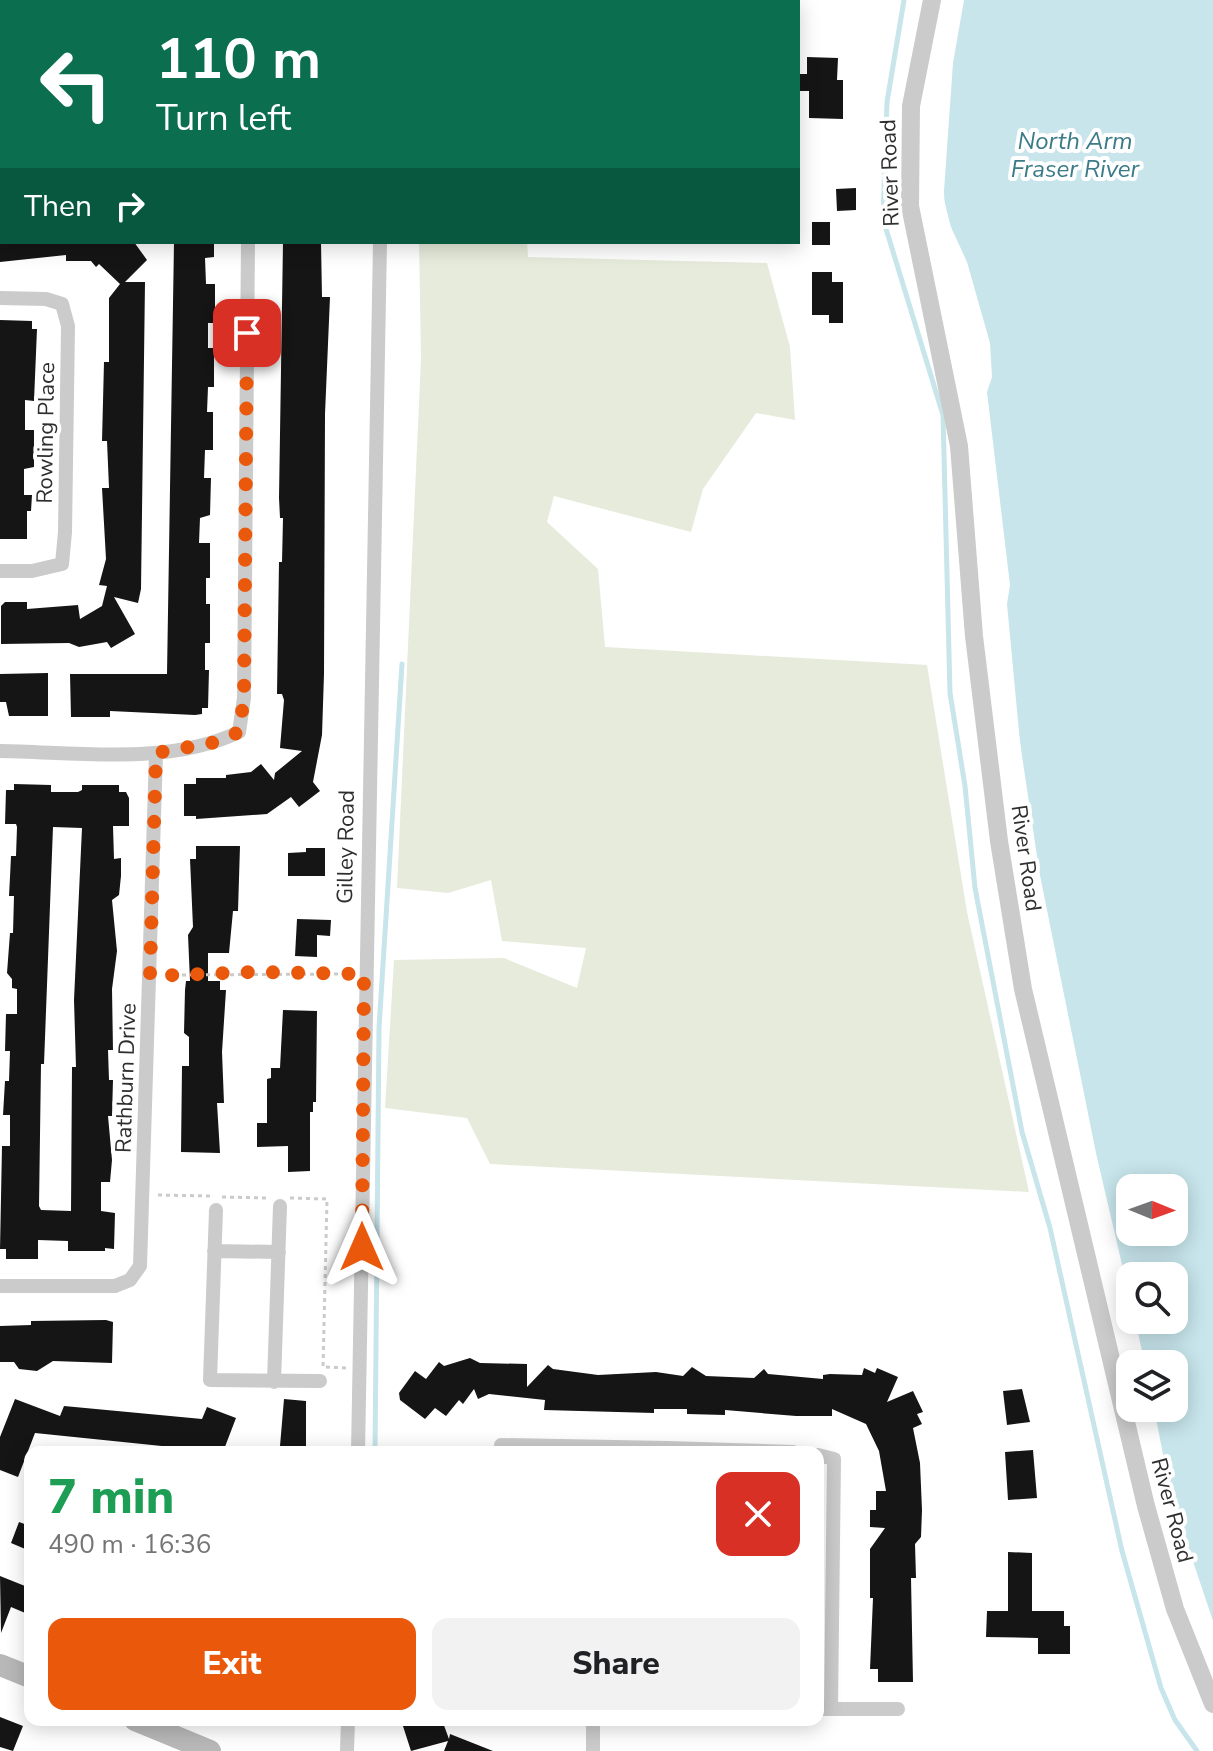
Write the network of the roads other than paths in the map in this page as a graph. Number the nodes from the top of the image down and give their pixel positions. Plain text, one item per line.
1 (932, 0) edge
2 (248, 244) edge
3 (380, 244) edge
4 (0, 298) edge
5 (0, 571) edge
6 (0, 751) edge
7 (156, 753) junction
8 (280, 1206) dead end
9 (216, 1210) dead end
10 (214, 1251) junction
11 (279, 1252) junction
12 (0, 1286) edge
13 (320, 1381) dead end
14 (274, 1382) junction
15 (501, 1445) dead end
16 (358, 1446) edge
17 (534, 1446) edge
18 (824, 1456) edge
19 (0, 1665) edge
20 (24, 1675) edge
21 (1213, 1704) edge
22 (825, 1709) edge
23 (898, 1709) dead end
24 (150, 1726) edge
25 (348, 1726) edge
26 (593, 1726) edge
27 (210, 1751) edge
28 (347, 1751) edge
29 (593, 1751) edge

1 - 21 street, River Road
2 - 7 street
3 - 16 street, Gilley Road
4 - 5 street, Rowling Place
6 - 7 street
7 - 12 street, Rathburn Drive
8 - 11 street
9 - 10 street
10 - 11 street
10 - 14 street
11 - 14 street
13 - 14 street
15 - 17 street
18 - 22 street
19 - 20 main road
22 - 23 street
24 - 27 main road
25 - 28 street
26 - 29 street

